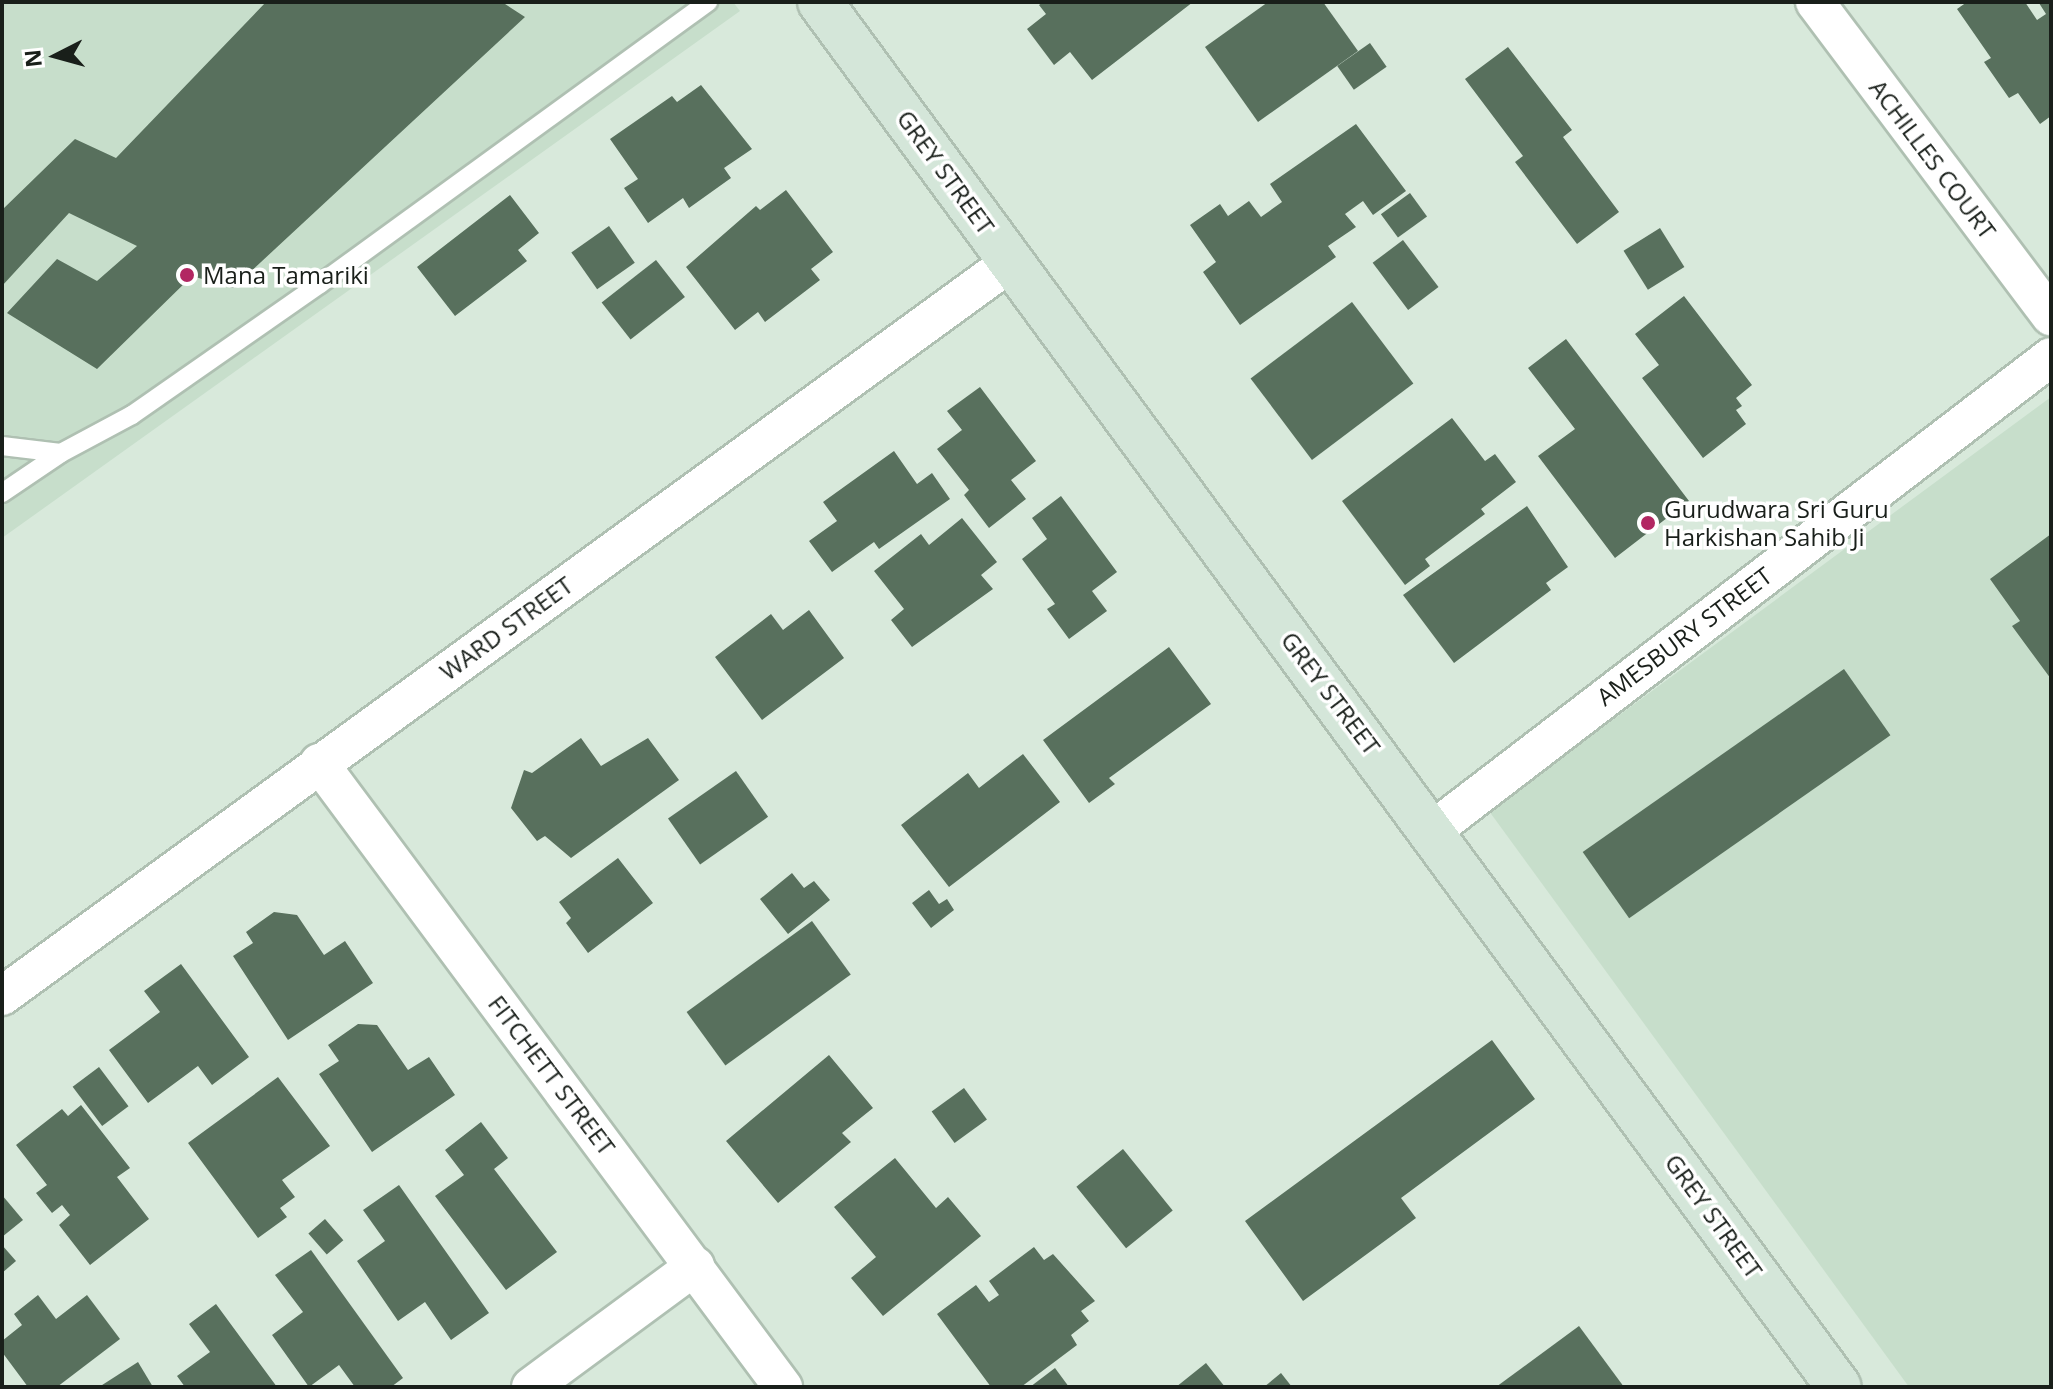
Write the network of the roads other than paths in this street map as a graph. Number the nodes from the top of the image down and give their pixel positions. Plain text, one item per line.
1 (708, 2) edge
2 (820, 2) edge
3 (1815, 2) edge
4 (1012, 261) junction
5 (2051, 316) edge
6 (2051, 357) edge
7 (2, 446) edge
8 (61, 453) junction
9 (2, 493) edge
10 (319, 763) junction
11 (1433, 830) junction
12 (2, 996) edge
13 (695, 1266) junction
14 (531, 1387) edge
15 (783, 1387) edge
16 (1839, 1387) edge

1 - 8 lane
2 - 4 street, GREY STREET
3 - 5 street, ACHILLES COURT
4 - 10 street, WARD STREET
4 - 11 street, GREY STREET
6 - 11 street, AMESBURY STREET
7 - 8 lane
8 - 9 lane
10 - 12 street, WARD STREET
10 - 13 street, FITCHETT STREET
11 - 16 street, GREY STREET
13 - 14 street
13 - 15 street, FITCHETT STREET

